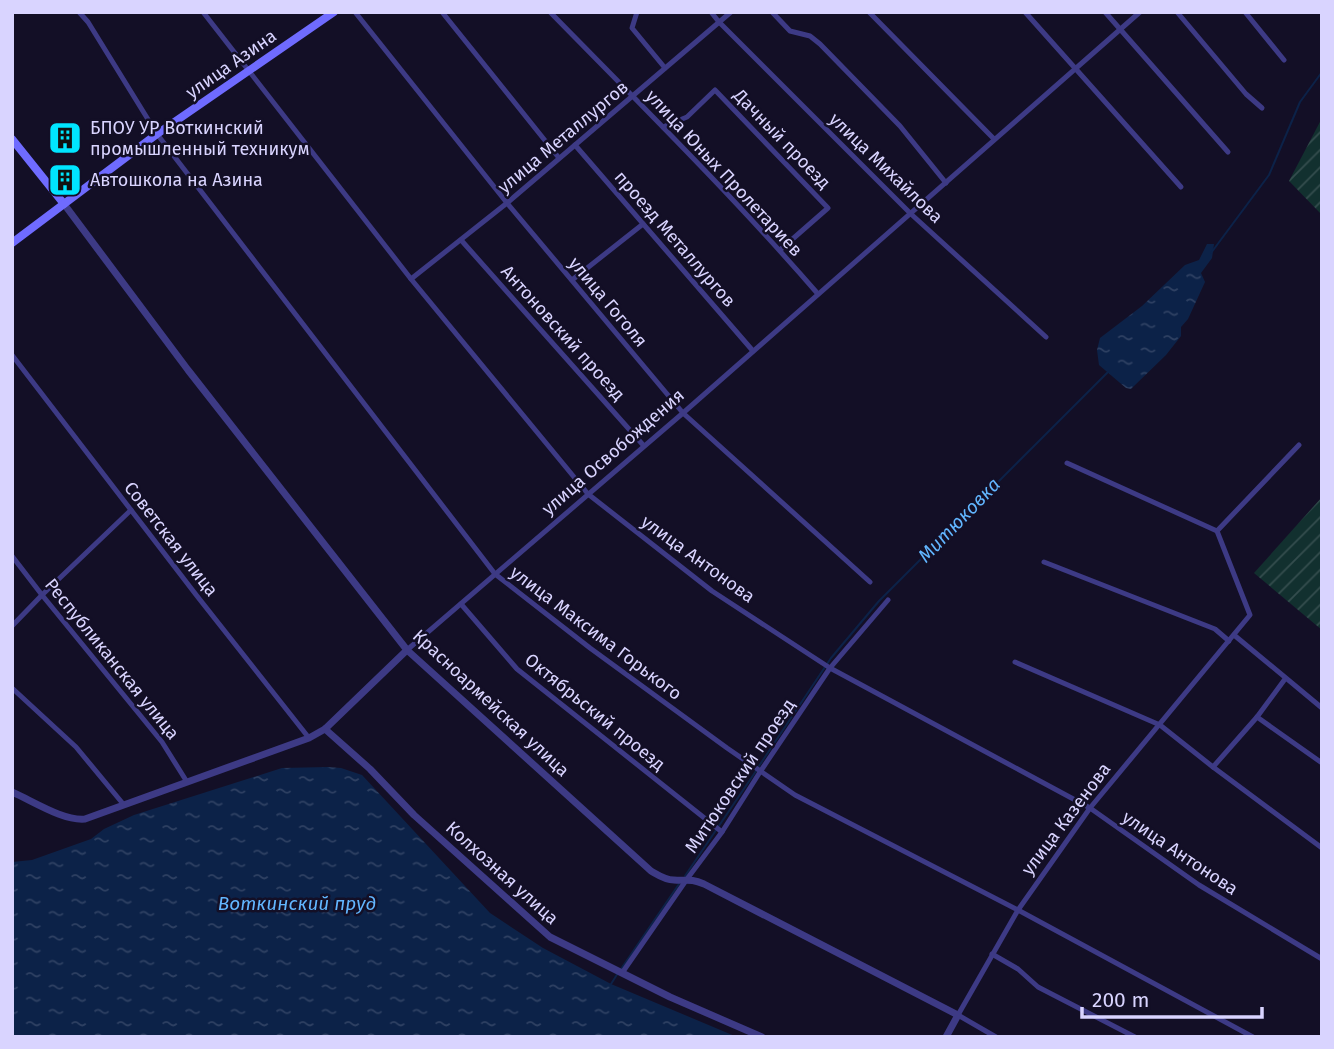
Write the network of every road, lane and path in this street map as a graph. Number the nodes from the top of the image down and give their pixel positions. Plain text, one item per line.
1 (79, 12) edge
2 (203, 12) edge
3 (334, 12) edge
4 (355, 12) edge
5 (442, 12) edge
6 (550, 12) edge
7 (637, 12) edge
8 (712, 12) edge
9 (731, 12) edge
10 (772, 12) edge
11 (869, 12) edge
12 (1025, 12) edge
13 (1105, 12) edge
14 (1140, 12) edge
15 (1177, 12) edge
16 (1245, 12) edge
17 (719, 22) junction
18 (1119, 29) junction
19 (1283, 60) dead end
20 (665, 68) junction
21 (1076, 68) junction
22 (247, 71) junction
23 (633, 96) junction
24 (1262, 108) dead end
25 (663, 127) junction
26 (157, 135) junction
27 (12, 139) edge
28 (994, 139) junction
29 (575, 145) junction
30 (1228, 152) dead end
31 (559, 158) junction
32 (946, 183) junction
33 (1181, 187) dead end
34 (507, 203) junction
35 (64, 204) junction
36 (911, 214) junction
37 (643, 224) junction
38 (461, 240) junction
39 (12, 243) edge
40 (780, 250) junction
41 (411, 279) junction
42 (572, 280) junction
43 (818, 294) junction
44 (1046, 337) dead end
45 (753, 351) junction
46 (12, 355) edge
47 (683, 412) junction
48 (1299, 445) dead end
49 (644, 446) junction
50 (1067, 463) dead end
51 (588, 494) junction
52 (131, 510) junction
53 (1217, 531) junction
54 (12, 556) edge
55 (1044, 562) dead end
56 (495, 574) junction
57 (870, 582) dead end
58 (42, 595) junction
59 (888, 600) dead end
60 (461, 604) junction
61 (12, 626) edge
62 (1234, 635) junction
63 (1229, 641) junction
64 (407, 650) junction
65 (1015, 662) dead end
66 (830, 668) junction
67 (1286, 679) junction
68 (12, 688) edge
69 (1322, 708) edge
70 (1257, 717) junction
71 (1160, 725) junction
72 (325, 729) junction
73 (309, 738) junction
74 (1322, 763) edge
75 (1213, 767) junction
76 (760, 771) junction
77 (187, 782) junction
78 (12, 792) edge
79 (124, 805) junction
80 (1090, 808) junction
81 (722, 832) junction
82 (1322, 848) edge
83 (687, 879) junction
84 (1018, 910) junction
85 (992, 954) junction
86 (1322, 959) edge
87 (622, 973) junction
88 (957, 1015) junction
89 (762, 1037) edge
90 (946, 1037) edge
91 (996, 1037) edge
92 (1135, 1037) edge
93 (1253, 1037) edge

1 - 26 street, улица Максима Горького
2 - 22 street, улица Антонова
3 - 22 main road, улица Азина
4 - 34 street, улица Гоголя
5 - 31 street
6 - 23 street, улица Юных Пролетариев
7 - 20 street
8 - 17 street, улица Михайлова
9 - 17 street, улица Металлургов
10 - 32 street
11 - 28 street
12 - 21 street
13 - 18 street
14 - 18 street, улица Освобождения
15 - 24 street
16 - 19 street
17 - 20 street, улица Металлургов
17 - 36 street, улица Михайлова
18 - 21 street, улица Освобождения
18 - 30 street
20 - 23 street, улица Металлургов
21 - 28 street, улица Освобождения
21 - 33 street
22 - 26 main road, улица Азина
22 - 41 street, улица Антонова
23 - 25 street, улица Юных Пролетариев
23 - 29 street, улица Металлургов
25 - 40 street, улица Юных Пролетариев
25 - 40 street, Дачный проезд
26 - 35 main road, улица Азина
26 - 56 street, улица Максима Горького
27 - 35 main road, Красноармейская улица
28 - 32 street, улица Освобождения
29 - 31 street, улица Металлургов
29 - 37 street, проезд Металлургов
31 - 34 street, улица Металлургов
32 - 36 street, улица Освобождения
34 - 38 street, улица Металлургов
34 - 42 street, улица Гоголя
35 - 39 main road, улица Азина
35 - 64 street, Красноармейская улица
36 - 43 street, улица Освобождения
36 - 44 street, улица Михайлова
37 - 42 street
37 - 45 street, проезд Металлургов
38 - 41 street, улица Металлургов
38 - 49 street, Антоновский проезд
40 - 43 street, улица Юных Пролетариев
41 - 51 street, улица Антонова
42 - 47 street, улица Гоголя
43 - 45 street, улица Освобождения
45 - 47 street, улица Освобождения
46 - 52 street, Советская улица
47 - 49 street, улица Освобождения
47 - 57 street, улица Гоголя
48 - 53 street
49 - 51 street, улица Освобождения
50 - 53 street
51 - 56 street, улица Освобождения
51 - 66 street, улица Антонова
52 - 58 street
52 - 73 street, Советская улица
53 - 62 street, улица Казенова
54 - 58 street, Республиканская улица
55 - 63 street
56 - 60 street, улица Освобождения
56 - 76 street, улица Максима Горького
58 - 61 street
58 - 77 street, Республиканская улица
59 - 66 street, Митюковский проезд
60 - 64 street, улица Освобождения
60 - 81 street, Октябрьский проезд
62 - 63 street, улица Казенова
62 - 67 street
63 - 71 street, улица Казенова
64 - 72 street, улица Освобождения
64 - 83 street, Красноармейская улица
65 - 71 street
66 - 76 street, Митюковский проезд
66 - 80 street, улица Антонова
67 - 69 street
67 - 70 street
68 - 79 street
70 - 74 street
70 - 75 street
71 - 75 street
71 - 80 street, улица Казенова
72 - 73 street, улица Освобождения
72 - 87 street, Колхозная улица
73 - 77 street, улица Освобождения
75 - 82 street
76 - 81 street, Митюковский проезд
76 - 84 street, улица Максима Горького
77 - 79 street, улица Освобождения
78 - 79 street, улица Освобождения
80 - 84 street, улица Казенова
80 - 86 street, улица Антонова
81 - 83 street, Митюковский проезд
83 - 87 street, Митюковский проезд
83 - 88 street, Красноармейская улица
84 - 85 street, улица Казенова
84 - 93 street, улица Максима Горького
85 - 88 street, улица Казенова
85 - 92 street
87 - 89 street, Колхозная улица
88 - 90 street, улица Казенова
88 - 91 street, Красноармейская улица

